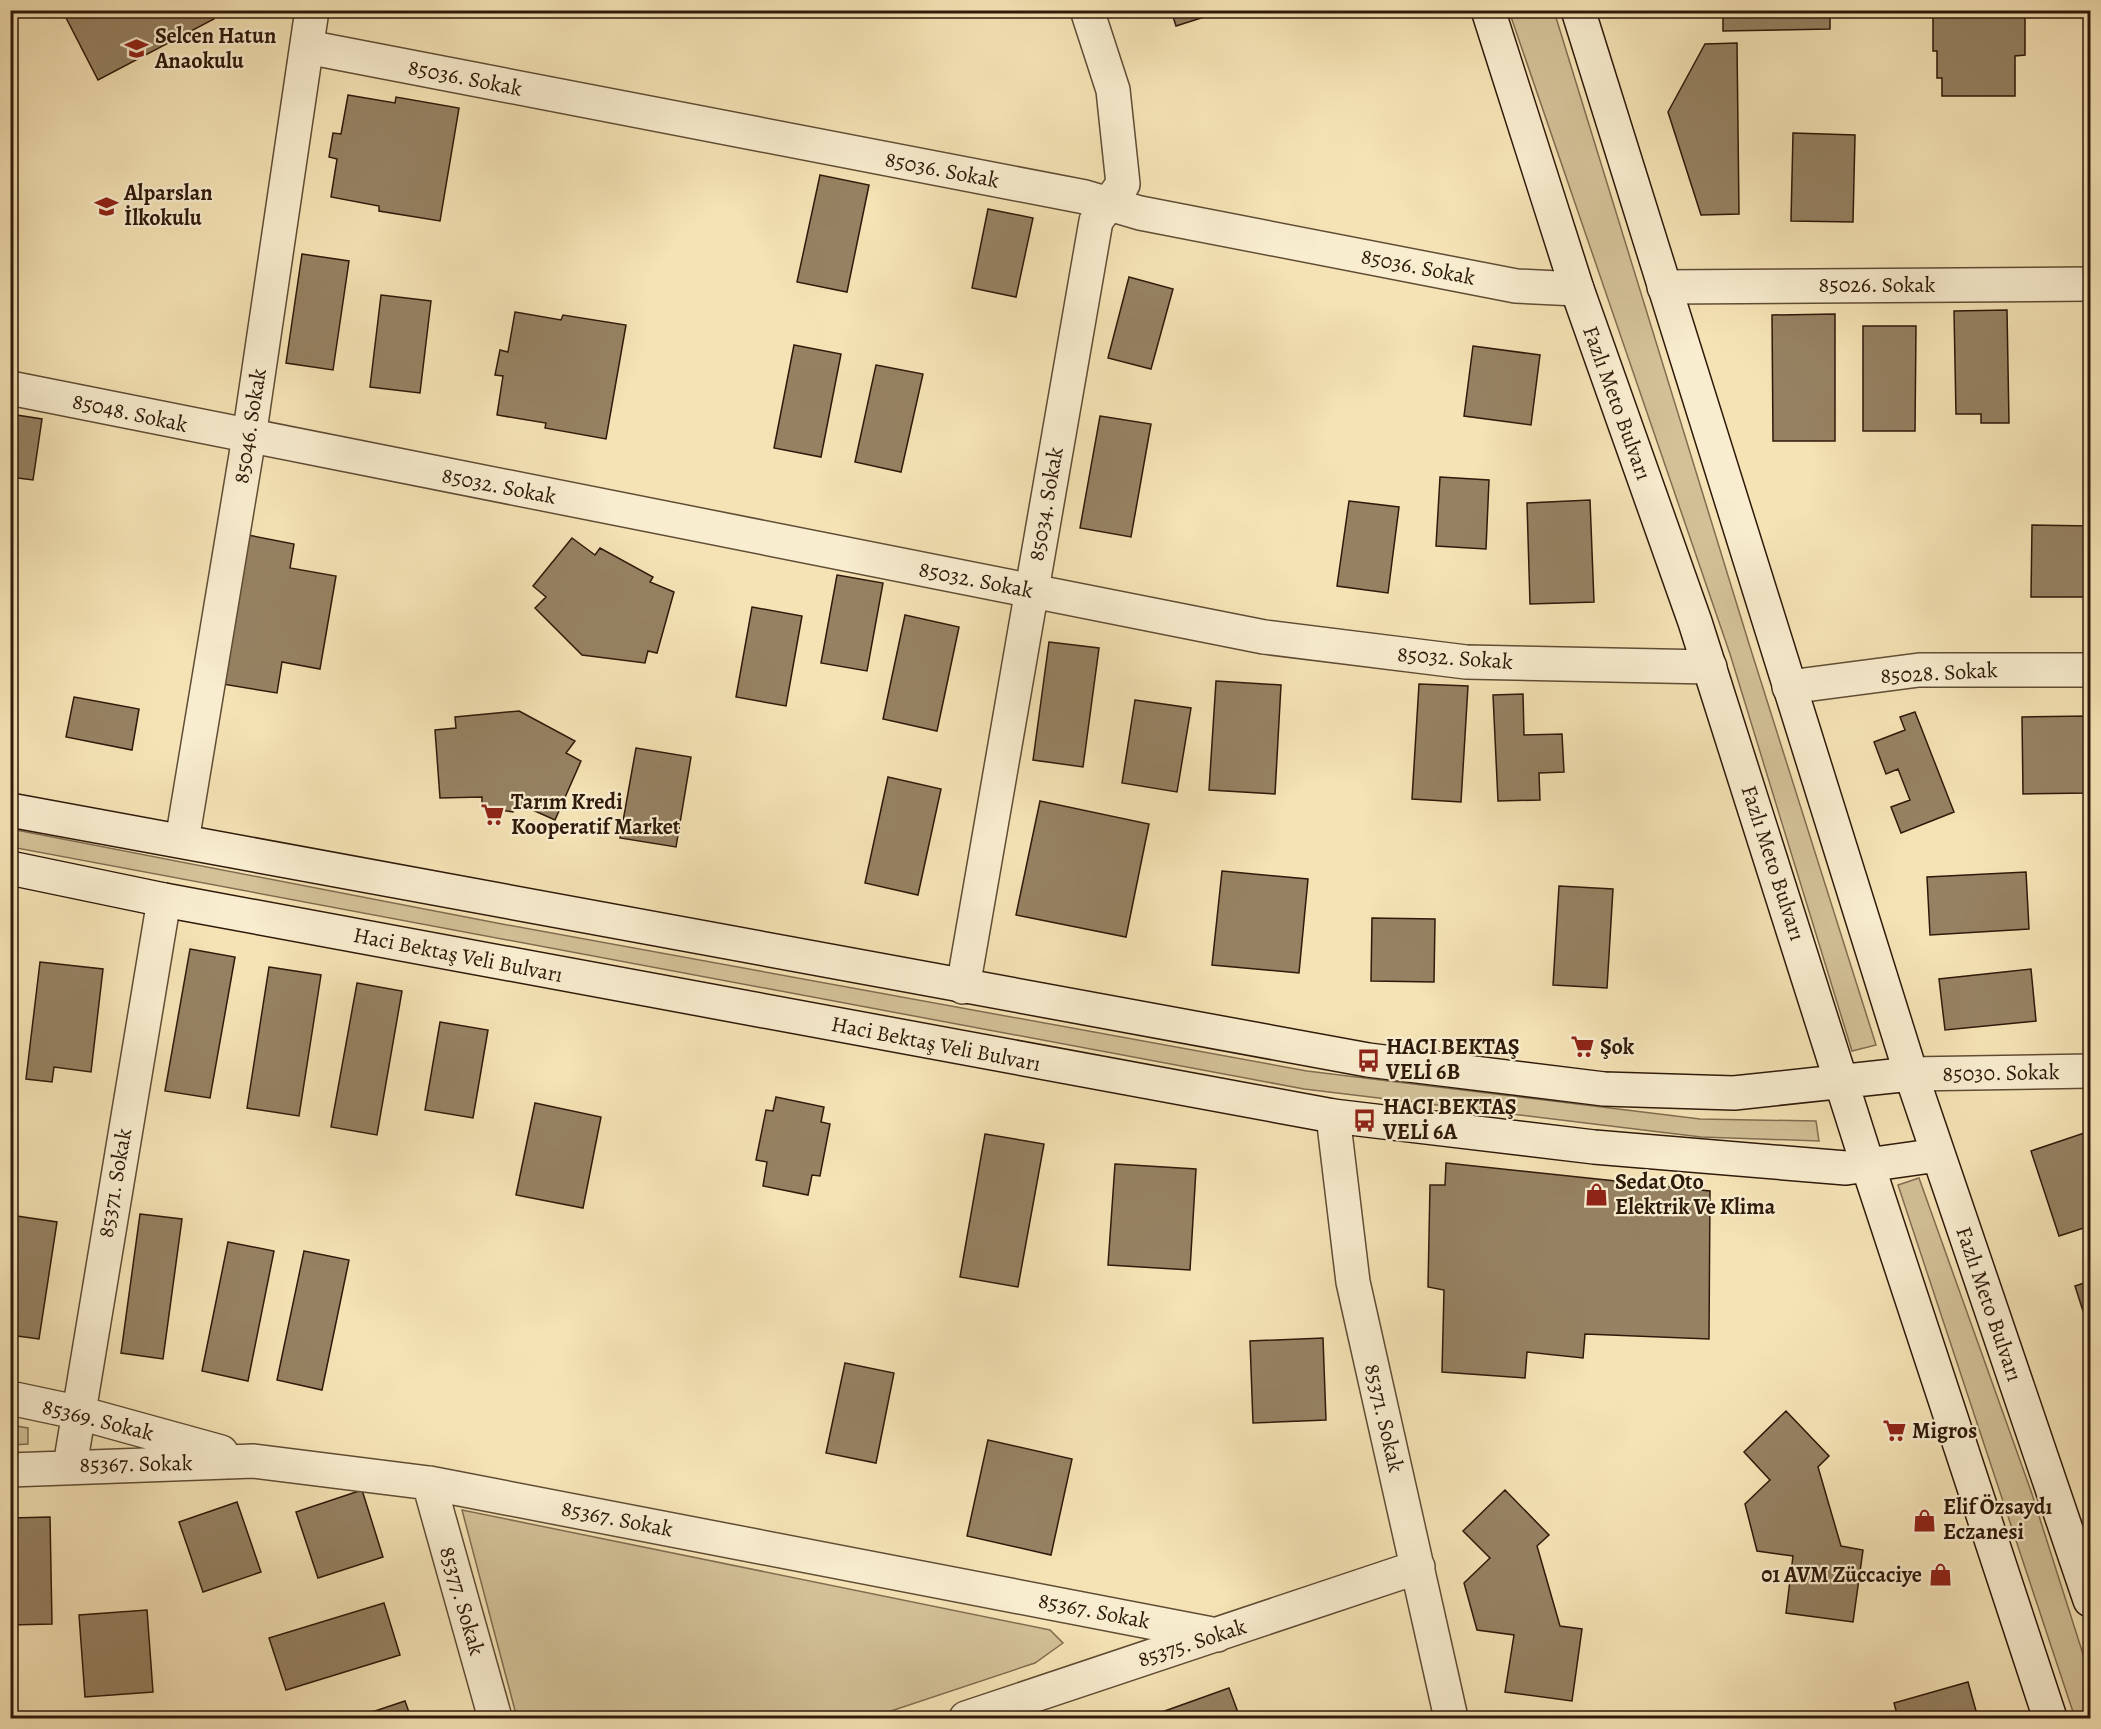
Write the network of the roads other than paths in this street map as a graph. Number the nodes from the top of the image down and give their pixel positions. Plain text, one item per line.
1 (312, 10) edge
2 (1087, 10) edge
3 (1488, 10) edge
4 (1578, 10) edge
5 (307, 47) junction
6 (1109, 203) junction
7 (2091, 284) edge
8 (1664, 287) junction
9 (1577, 289) junction
10 (10, 388) edge
11 (249, 437) junction
12 (1031, 591) junction
13 (1710, 667) junction
14 (2091, 670) edge
15 (1789, 687) junction
16 (10, 810) edge
17 (182, 841) junction
18 (10, 868) edge
19 (164, 900) junction
20 (963, 987) junction
21 (2091, 1071) edge
22 (1911, 1074) junction
23 (1842, 1083) junction
24 (1333, 1116) junction
25 (1938, 1155) junction
26 (1868, 1166) junction
27 (10, 1398) edge
28 (76, 1412) junction
29 (254, 1461) junction
30 (69, 1466) junction
31 (10, 1470) edge
32 (429, 1483) junction
33 (1418, 1567) junction
34 (2091, 1600) edge
35 (1217, 1635) junction
36 (495, 1719) edge
37 (966, 1719) edge
38 (1451, 1719) edge
39 (2050, 1719) edge

1 - 5 street, 85046. Sokak
2 - 6 street, 85034. Sokak
3 - 9 street, Fazlı Meto Bulvarı
4 - 8 street, Fazlı Meto Bulvarı
5 - 6 street, 85036. Sokak
5 - 11 street, 85046. Sokak
6 - 9 street, 85036. Sokak
6 - 12 street, 85034. Sokak
7 - 8 street, 85026. Sokak
8 - 15 street, Fazlı Meto Bulvarı
9 - 13 street, Fazlı Meto Bulvarı
10 - 11 street, 85048. Sokak
11 - 12 street, 85032. Sokak
11 - 17 street, 85046. Sokak
12 - 13 street, 85032. Sokak
12 - 20 street, 85034. Sokak
13 - 23 street, Fazlı Meto Bulvarı
14 - 15 street, 85028. Sokak
15 - 22 street, Fazlı Meto Bulvarı
16 - 17 street
17 - 20 street
18 - 19 street, Haci Bektaş Veli Bulvarı
19 - 24 street, Haci Bektaş Veli Bulvarı
19 - 28 street, 85371. Sokak
20 - 23 street
21 - 22 street, 85030. Sokak
22 - 23 street
22 - 25 street, Fazlı Meto Bulvarı
23 - 26 street, Fazlı Meto Bulvarı
24 - 26 street, Haci Bektaş Veli Bulvarı
24 - 33 street, 85371. Sokak
25 - 26 street, Haci Bektaş Veli Bulvarı
25 - 34 street, Fazlı Meto Bulvarı
26 - 39 street, Fazlı Meto Bulvarı
27 - 28 street, 85369. Sokak
28 - 29 street, 85369. Sokak
28 - 30 street, 85371. Sokak
29 - 30 street, 85367. Sokak
29 - 32 street, 85367. Sokak
30 - 31 street, 85367. Sokak
32 - 35 street, 85367. Sokak
32 - 36 street, 85377. Sokak
33 - 35 street, 85375. Sokak
33 - 38 street, 85371. Sokak
35 - 37 street, 85375. Sokak

